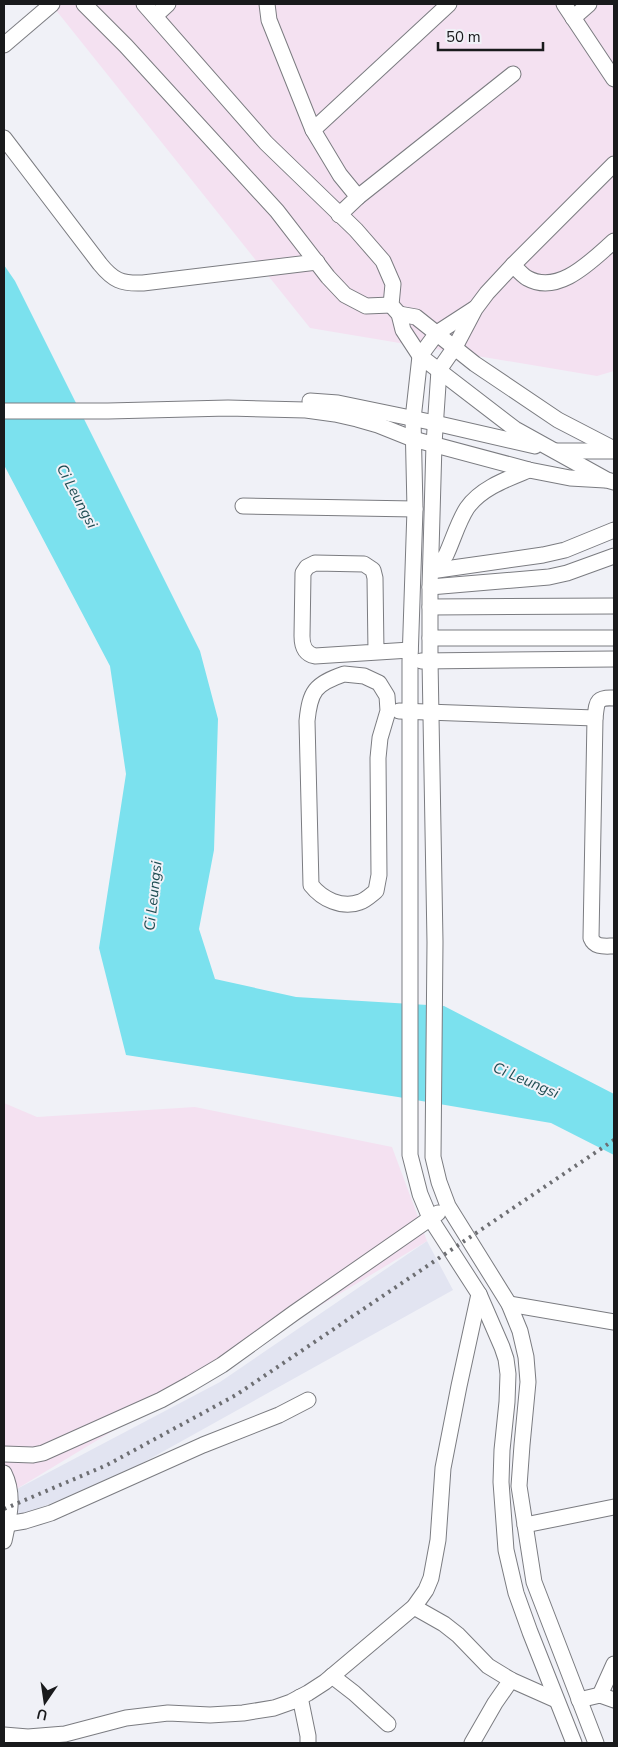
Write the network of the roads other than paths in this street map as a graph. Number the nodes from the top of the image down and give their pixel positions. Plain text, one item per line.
1 (52, 4) edge
2 (84, 4) edge
3 (144, 4) edge
4 (168, 4) edge
5 (267, 4) edge
6 (449, 4) edge
7 (564, 4) edge
8 (588, 4) edge
9 (155, 16) junction
10 (573, 18) junction
11 (4, 45) edge
12 (513, 74) dead end
13 (614, 79) edge
14 (313, 130) junction
15 (4, 138) edge
16 (614, 164) edge
17 (358, 198) junction
18 (339, 215) junction
19 (614, 241) edge
20 (317, 262) junction
21 (512, 265) junction
22 (475, 308) junction
23 (395, 309) junction
24 (437, 333) junction
25 (454, 347) junction
26 (420, 356) junction
27 (439, 370) junction
28 (4, 401) edge
29 (108, 406) junction
30 (4, 411) edge
31 (413, 419) junction
32 (435, 423) junction
33 (414, 439) junction
34 (434, 444) junction
35 (614, 450) edge
36 (556, 451) junction
37 (529, 470) junction
38 (612, 480) edge
39 (243, 506) dead end
40 (415, 509) junction
41 (614, 530) edge
42 (614, 556) edge
43 (431, 569) junction
44 (430, 587) junction
45 (614, 606) edge
46 (430, 607) junction
47 (430, 638) junction
48 (614, 638) edge
49 (376, 652) junction
50 (410, 656) junction
51 (614, 659) edge
52 (430, 660) junction
53 (614, 698) edge
54 (388, 711) junction
55 (410, 711) junction
56 (431, 712) junction
57 (595, 718) junction
58 (614, 946) edge
59 (448, 1206) junction
60 (430, 1218) junction
61 (479, 1294) junction
62 (509, 1304) junction
63 (614, 1322) edge
64 (308, 1400) dead end
65 (4, 1454) edge
66 (4, 1473) edge
67 (614, 1507) edge
68 (7, 1524) junction
69 (524, 1525) junction
70 (4, 1541) edge
71 (414, 1607) junction
72 (614, 1664) edge
73 (332, 1676) junction
74 (511, 1680) junction
75 (600, 1695) junction
76 (300, 1697) junction
77 (556, 1700) junction
78 (579, 1700) junction
79 (614, 1700) edge
80 (388, 1724) dead end
81 (4, 1735) edge
82 (42, 1740) edge
83 (308, 1743) edge
84 (472, 1743) edge
85 (574, 1743) edge
86 (596, 1743) edge

1 - 11 street
2 - 20 street
3 - 9 street
4 - 9 street
5 - 14 street
6 - 14 street
7 - 10 street
8 - 10 street
9 - 18 street
10 - 13 street
12 - 17 street
14 - 17 street
15 - 20 street
16 - 21 street
17 - 18 street
18 - 23 street
19 - 21 street
20 - 23 street
21 - 22 street
22 - 24 street
22 - 25 street
23 - 24 street
23 - 26 street
24 - 25 street
24 - 26 street
25 - 27 street
25 - 35 street
26 - 27 street
26 - 31 street
27 - 32 street
27 - 36 street
28 - 29 street
29 - 30 street
29 - 31 street
29 - 33 street
31 - 32 street
31 - 33 street
32 - 34 street
32 - 36 street
33 - 34 street
33 - 40 street
34 - 37 street
34 - 43 street
35 - 36 street
36 - 38 street
37 - 38 street
37 - 43 street
39 - 40 street
40 - 50 street
41 - 43 street
42 - 44 street
43 - 44 street
44 - 46 street
45 - 46 street
46 - 47 street
47 - 48 street
47 - 52 street
49 - 49 street
49 - 50 street
50 - 52 street
50 - 55 street
51 - 52 street
52 - 56 street
53 - 57 street
54 - 54 street
54 - 55 street
55 - 56 street
55 - 60 street
56 - 57 street
56 - 59 street
57 - 58 street
59 - 60 street
59 - 62 street
60 - 61 street
60 - 65 street
61 - 71 street
61 - 77 street
62 - 63 street
62 - 69 street
64 - 68 street
66 - 68 street
67 - 69 street
68 - 70 street
69 - 78 street
71 - 73 street
71 - 74 street
72 - 75 street
73 - 76 street
73 - 80 street
74 - 77 street
74 - 84 street
75 - 78 street
75 - 79 street
76 - 82 street
76 - 83 street
77 - 85 street
78 - 86 street
81 - 82 street

